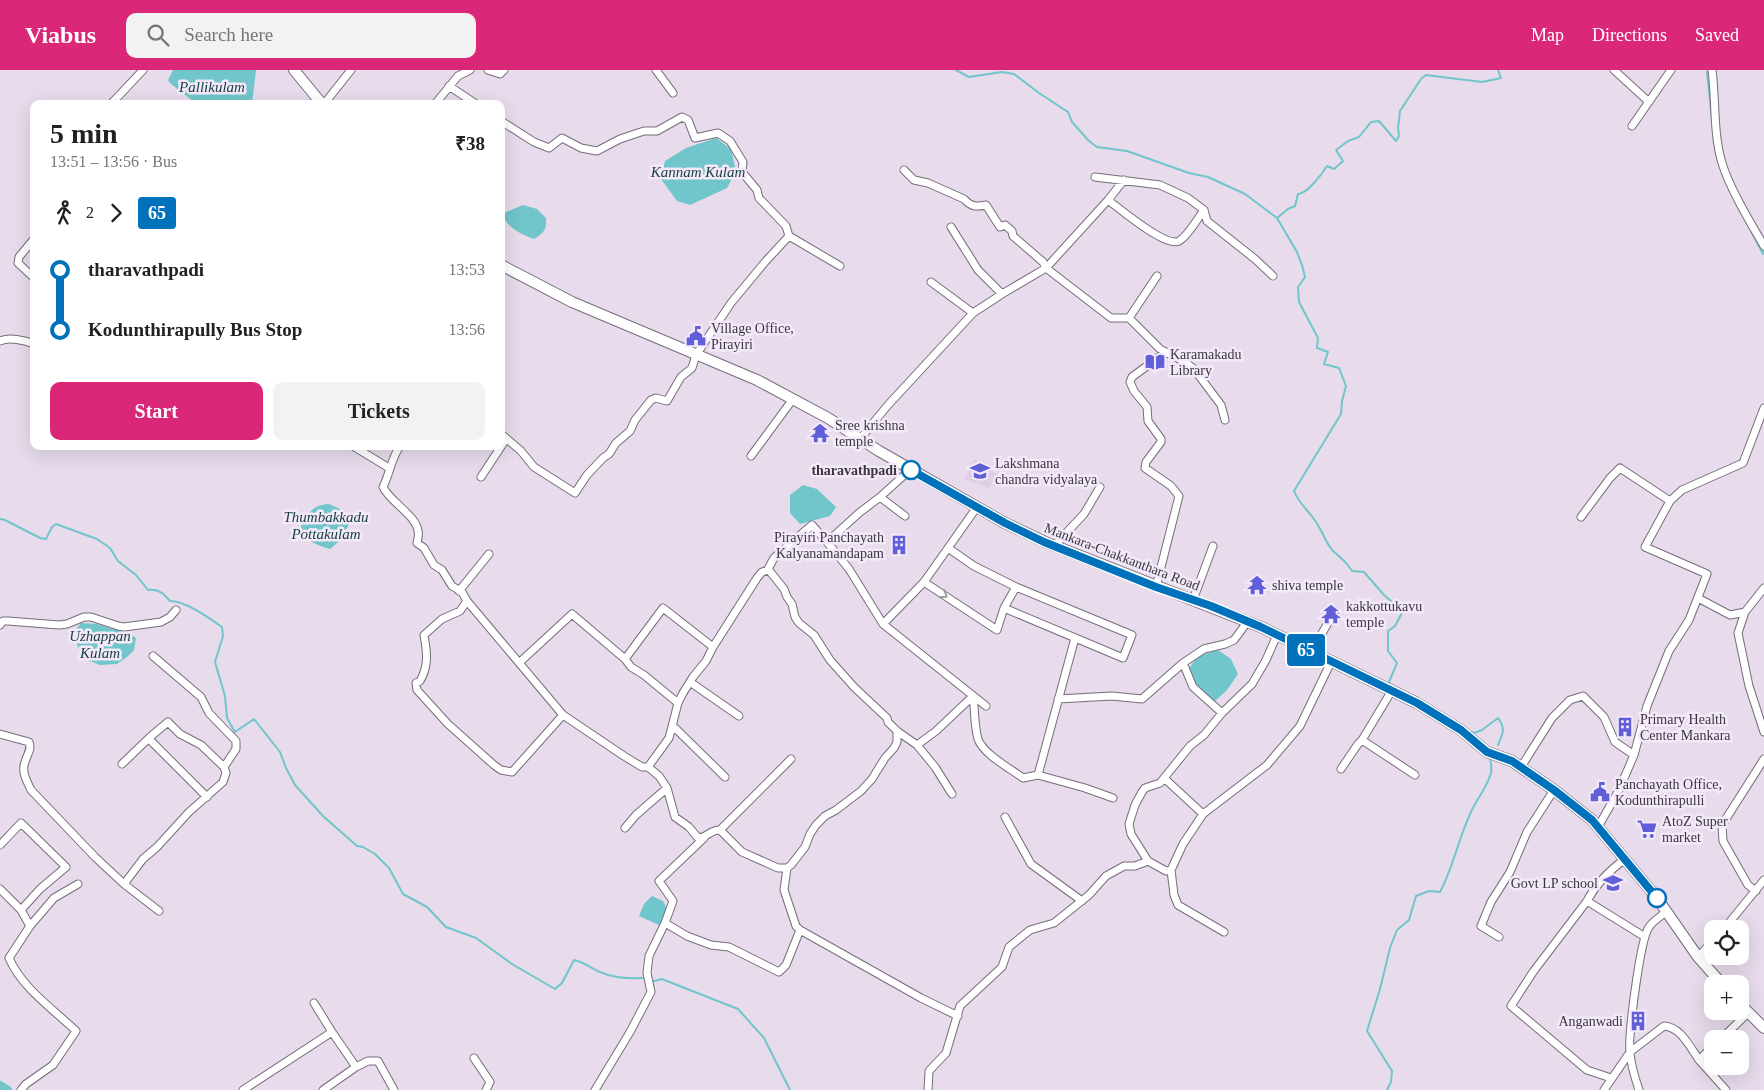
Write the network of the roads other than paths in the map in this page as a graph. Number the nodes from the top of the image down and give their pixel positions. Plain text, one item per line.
1 (143, 70) edge
2 (294, 70) edge
3 (351, 70) edge
4 (470, 70) edge
5 (488, 70) edge
6 (504, 70) edge
7 (656, 70) edge
8 (1614, 70) edge
9 (1671, 70) edge
10 (1712, 70) edge
11 (449, 86) junction
12 (673, 93) dead end
13 (115, 100) edge
14 (320, 100) edge
15 (326, 100) edge
16 (438, 100) edge
17 (470, 100) edge
18 (1649, 102) junction
19 (505, 124) edge
20 (1632, 126) dead end
21 (904, 170) dead end
22 (1095, 178) dead end
23 (1124, 180) junction
24 (1108, 200) junction
25 (1204, 210) junction
26 (951, 227) dead end
27 (790, 236) junction
28 (30, 244) edge
29 (1764, 246) edge
30 (840, 266) dead end
31 (505, 267) edge
32 (1046, 268) junction
33 (30, 274) edge
34 (1157, 276) dead end
35 (1273, 276) dead end
36 (932, 282) dead end
37 (1002, 294) junction
38 (973, 314) junction
39 (1129, 318) junction
40 (0, 341) edge
41 (30, 343) edge
42 (1166, 352) junction
43 (696, 355) junction
44 (793, 399) junction
45 (1764, 408) edge
46 (1225, 420) dead end
47 (505, 437) edge
48 (860, 439) junction
49 (360, 450) edge
50 (398, 450) edge
51 (496, 450) edge
52 (751, 456) dead end
53 (389, 468) junction
54 (911, 470) junction
55 (481, 477) dead end
56 (1100, 487) dead end
57 (880, 497) junction
58 (1670, 501) junction
59 (977, 507) junction
60 (905, 516) dead end
61 (1581, 517) dead end
62 (827, 542) junction
63 (1054, 546) junction
64 (1213, 546) dead end
65 (948, 548) junction
66 (489, 554) dead end
67 (769, 570) junction
68 (924, 582) junction
69 (1016, 587) junction
70 (1156, 587) junction
71 (1764, 588) edge
72 (459, 591) junction
73 (1698, 598) junction
74 (1192, 600) junction
75 (467, 601) junction
76 (1004, 608) junction
77 (176, 610) dead end
78 (1335, 611) dead end
79 (1745, 612) junction
80 (1248, 621) junction
81 (883, 624) junction
82 (0, 625) edge
83 (1277, 635) junction
84 (1075, 638) junction
85 (713, 647) junction
86 (1311, 652) junction
87 (152, 656) dead end
88 (625, 658) junction
89 (520, 662) junction
90 (1331, 662) junction
91 (1182, 663) junction
92 (690, 682) junction
93 (1391, 692) junction
94 (973, 696) junction
95 (1058, 699) junction
96 (678, 703) junction
97 (986, 706) dead end
98 (1222, 713) junction
99 (563, 715) junction
100 (739, 716) dead end
101 (673, 726) junction
102 (897, 731) junction
103 (1764, 732) edge
104 (0, 734) edge
105 (149, 738) junction
106 (1362, 740) junction
107 (917, 745) junction
108 (1634, 755) junction
109 (791, 759) dead end
110 (1764, 759) edge
111 (122, 764) dead end
112 (224, 766) junction
113 (648, 767) junction
114 (1521, 768) junction
115 (1340, 769) dead end
116 (1038, 775) junction
117 (1415, 775) dead end
118 (725, 777) dead end
119 (1164, 778) junction
120 (667, 788) junction
121 (1554, 790) junction
122 (952, 794) dead end
123 (207, 797) junction
124 (1112, 798) dead end
125 (1203, 814) junction
126 (1005, 817) dead end
127 (1598, 827) junction
128 (625, 828) dead end
129 (720, 830) junction
130 (704, 838) junction
131 (0, 844) edge
132 (1625, 859) junction
133 (1148, 861) junction
134 (787, 868) junction
135 (1171, 870) junction
136 (1764, 880) edge
137 (78, 884) dead end
138 (124, 884) junction
139 (0, 888) edge
140 (1756, 891) junction
141 (1082, 901) junction
142 (1587, 901) junction
143 (21, 910) junction
144 (159, 911) dead end
145 (1666, 912) junction
146 (1732, 920) edge
147 (665, 923) junction
148 (30, 926) junction
149 (800, 930) junction
150 (1224, 932) dead end
151 (1498, 937) dead end
152 (1645, 937) junction
153 (1704, 951) edge
154 (1698, 957) junction
155 (1714, 975) edge
156 (314, 1003) dead end
157 (1749, 1014) edge
158 (958, 1016) junction
159 (1741, 1020) edge
160 (1764, 1028) edge
161 (1730, 1030) edge
162 (332, 1032) junction
163 (1630, 1052) junction
164 (1704, 1055) edge
165 (474, 1058) dead end
166 (1699, 1060) junction
167 (356, 1067) junction
168 (1611, 1078) junction
169 (20, 1090) edge
170 (243, 1090) edge
171 (322, 1090) edge
172 (394, 1090) edge
173 (486, 1090) edge
174 (595, 1090) edge
175 (928, 1090) edge
176 (1604, 1090) edge
177 (1639, 1090) edge
178 (1726, 1090) edge

1 - 13 street
2 - 14 main road
3 - 15 street
4 - 11 street
5 - 6 street
7 - 12 street
8 - 18 street
9 - 18 street
10 - 29 street
11 - 16 street
11 - 17 street
18 - 20 street
19 - 27 street
21 - 32 street
22 - 23 street
23 - 24 street
23 - 25 street
24 - 25 street
24 - 32 street
25 - 35 street
26 - 37 street
27 - 30 street
27 - 43 street
28 - 33 street
31 - 43 main road, Mankara-Chakkanthara Road
32 - 37 street
32 - 39 street
34 - 39 street
36 - 38 street
37 - 38 street
38 - 48 street
39 - 42 street
40 - 41 street
42 - 46 street
42 - 70 street
43 - 44 main road, Mankara-Chakkanthara Road
43 - 47 street
44 - 48 main road, Mankara-Chakkanthara Road
44 - 52 street
45 - 58 street
48 - 54 main road, Mankara-Chakkanthara Road
49 - 53 street
50 - 53 street
51 - 55 street
53 - 72 street
54 - 57 street
54 - 59 main road, Mankara-Chakkanthara Road
56 - 63 street
57 - 60 street
57 - 62 street
58 - 61 street
58 - 73 street
59 - 63 main road, Mankara-Chakkanthara Road
59 - 65 street
62 - 67 street
62 - 81 street
63 - 70 main road, Mankara-Chakkanthara Road
64 - 74 street
65 - 68 street
65 - 69 street
66 - 72 street
67 - 85 street
67 - 102 street
68 -> 76 street
68 - 81 street
69 - 76 street
69 - 84 street
70 - 74 main road, Mankara-Chakkanthara Road
71 - 79 street
72 - 75 street
73 - 79 street
73 - 108 street
74 - 80 main road, Mankara-Chakkanthara Road
75 - 89 street
75 - 99 street
76 - 84 street
77 - 82 street
78 - 86 street
79 - 103 street
80 - 83 main road, Mankara-Chakkanthara Road
80 - 91 street
81 - 94 street
83 - 86 main road, Mankara-Chakkanthara Road
83 - 98 street
84 - 95 street
85 - 88 street
85 - 92 street
86 - 90 main road, Mankara-Chakkanthara Road
87 - 112 street
88 - 89 street
88 - 96 street
89 - 99 street
90 - 93 main road, Mankara-Chakkanthara Road
90 - 125 street
91 - 95 street
91 - 98 street
92 - 96 street
92 - 100 street
93 - 106 street
93 - 114 main road, Mankara-Chakkanthara Road
94 - 97 street
94 - 107 street
94 - 116 street
95 - 116 street
96 - 101 street
98 - 119 street
99 - 113 street
101 - 113 street
101 - 118 street
102 - 107 street
102 - 134 street
104 - 138 street
105 - 111 street
105 - 112 street
105 - 123 street
106 - 115 street
106 - 117 street
107 - 122 street
108 - 114 street
108 - 127 street
109 - 129 street
110 - 140 street
112 - 123 street
113 - 120 street
114 - 121 main road, Mankara-Chakkanthara Road
116 - 124 street
119 - 125 street
119 - 133 street
120 - 128 street
120 - 130 street
121 - 127 main road, Mankara-Chakkanthara Road
121 - 151 street
123 - 138 street
125 - 135 street
126 - 141 street
127 - 132 main road, Mankara-Chakkanthara Road
129 - 130 street
129 - 134 street
130 - 147 street
131 - 143 street
132 - 142 street
132 - 145 main road, Mankara-Chakkanthara Road
133 - 135 street
133 - 141 street
134 - 149 street
135 - 150 street
136 - 140 street
137 - 148 street
138 - 144 street
139 - 143 street
140 - 146 street
141 - 158 street
142 - 152 street
142 - 168 street
143 - 148 street
145 - 152 street
145 - 154 main road, Mankara-Chakkanthara Road
147 - 149 street
147 - 174 street
148 - 169 street
149 - 158 street
152 - 163 street
153 - 154 street
154 - 155 main road, Mankara-Chakkanthara Road
156 - 162 street
157 - 160 main road
158 - 175 street
159 - 161 street
162 - 167 street
162 - 170 street
163 - 166 street
163 - 168 street
163 - 177 street
164 - 166 street
165 - 173 street
166 - 178 street
167 - 171 street
167 - 172 street
168 - 176 street

